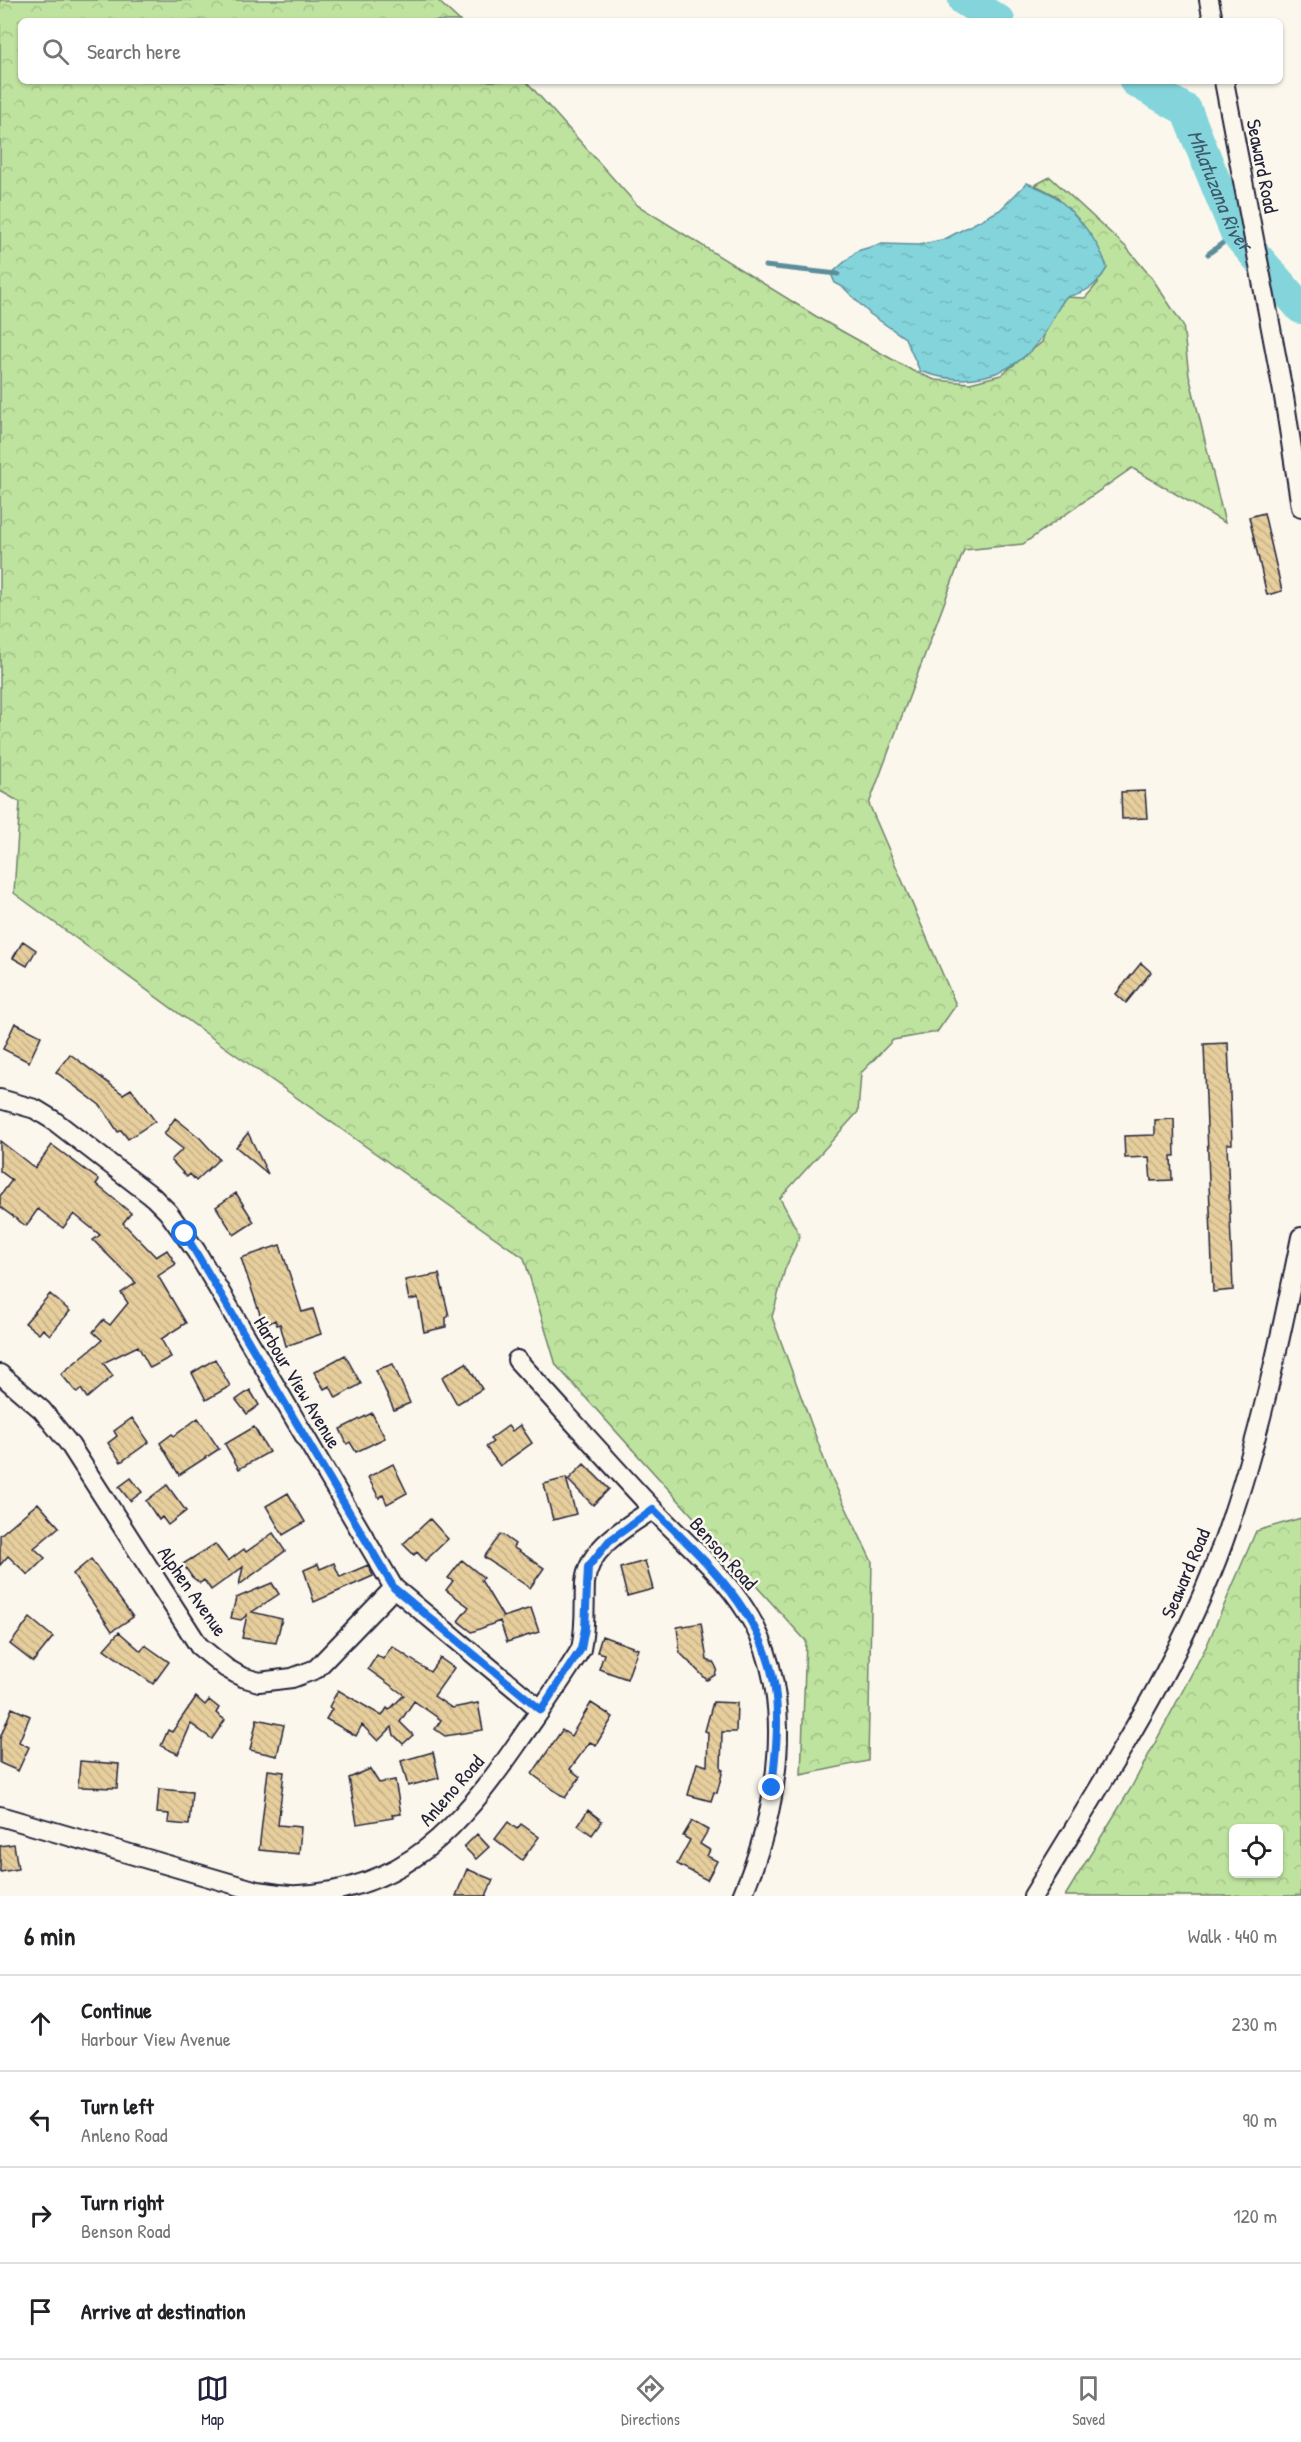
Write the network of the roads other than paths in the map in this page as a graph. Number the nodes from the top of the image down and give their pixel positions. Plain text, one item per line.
1 (1209, 0) edge
2 (1212, 18) edge
3 (1225, 84) edge
4 (1301, 507) edge
5 (0, 1099) edge
6 (1301, 1237) edge
7 (517, 1360) dead end
8 (0, 1374) edge
9 (653, 1509) junction
10 (394, 1588) junction
11 (541, 1710) junction
12 (0, 1816) edge
13 (742, 1896) edge
14 (1033, 1896) edge

1 - 2 street
3 - 4 street, Seaward Road
5 - 10 street, Harbour View Avenue
6 - 14 street, Seaward Road
7 - 9 street, Benson Road
8 - 10 street, Alphen Avenue
9 - 11 street, Anleno Road
9 - 13 street, Benson Road
10 - 11 street, Harbour View Avenue
11 - 12 street, Anleno Road

